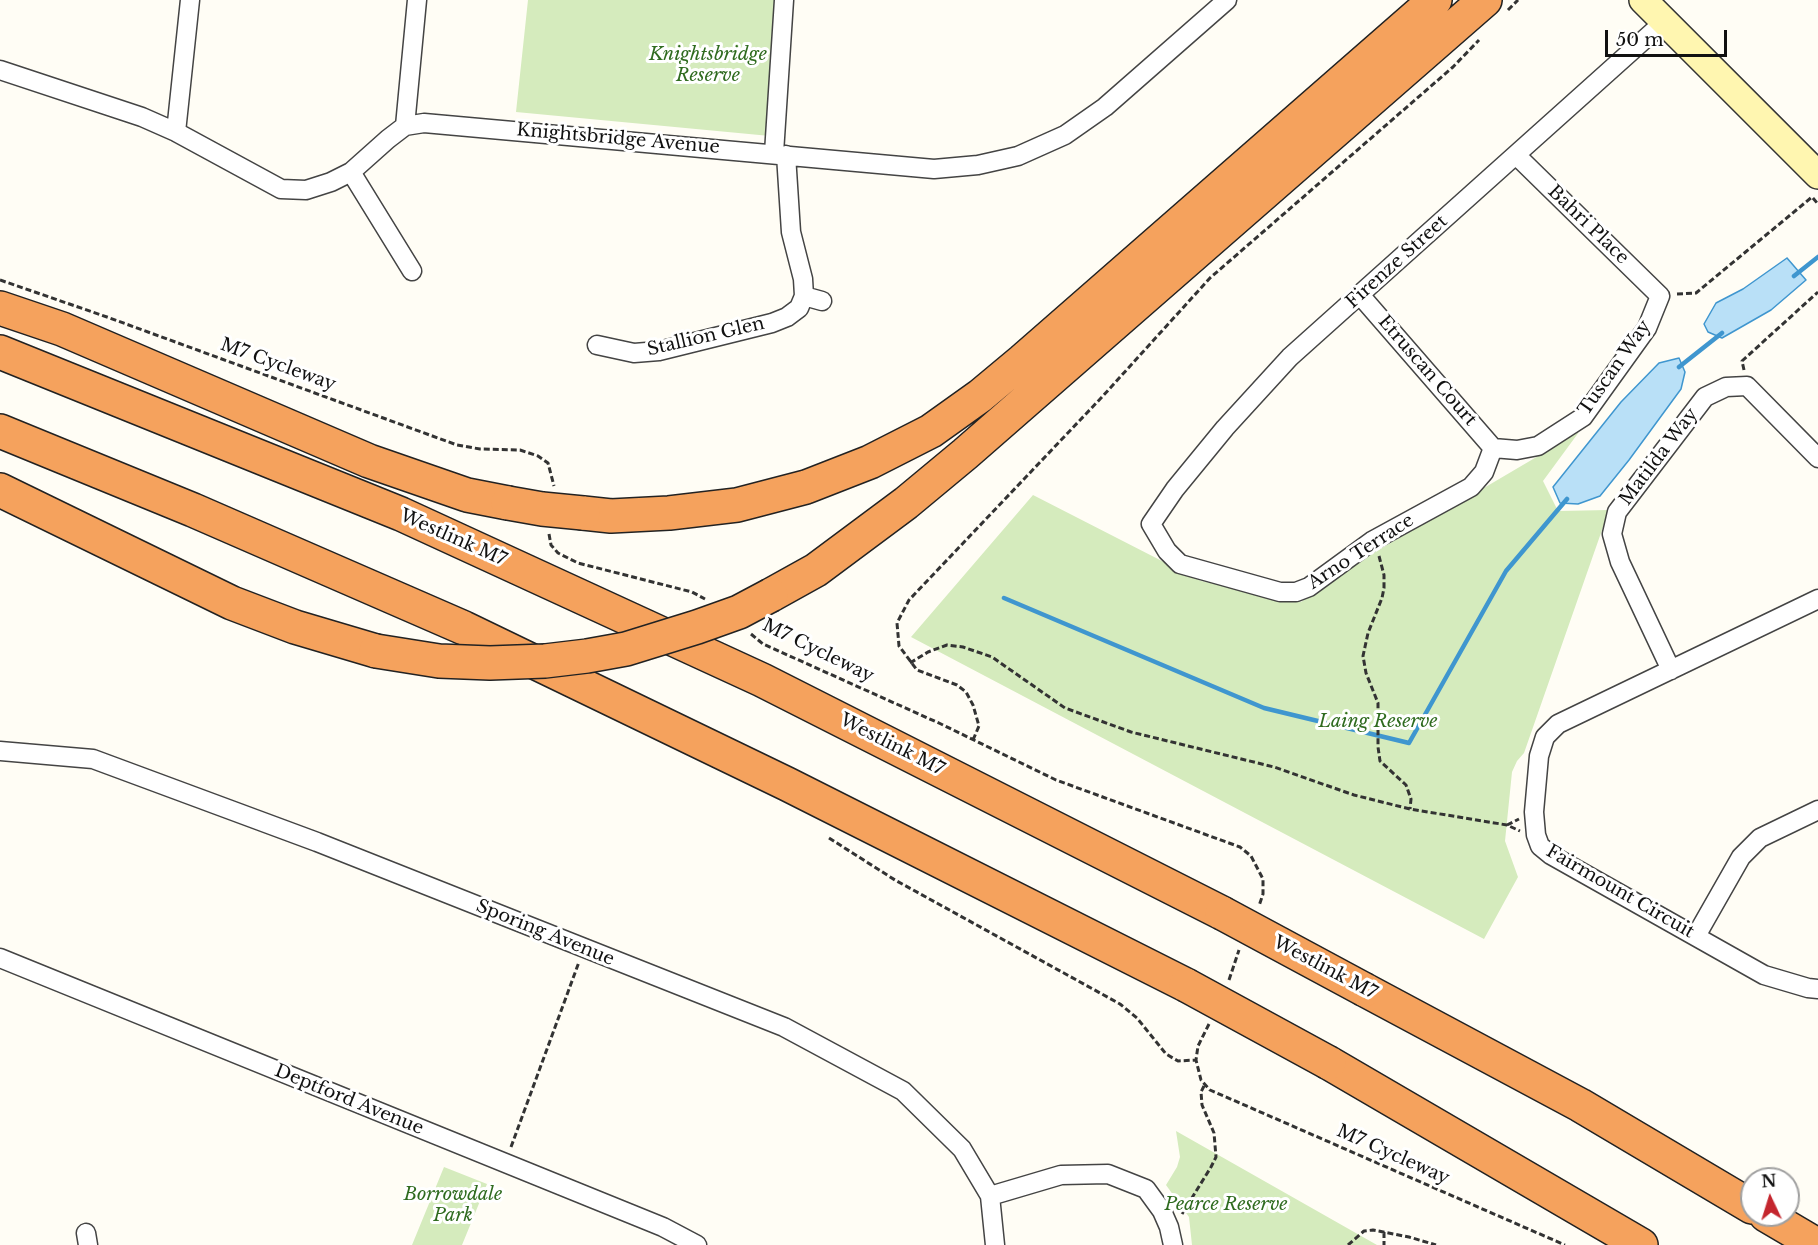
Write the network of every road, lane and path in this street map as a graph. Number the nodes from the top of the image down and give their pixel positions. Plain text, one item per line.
1 (190, 0) edge
2 (417, 0) edge
3 (784, 0) edge
4 (1227, 0) edge
5 (1435, 0) edge
6 (1518, 0) edge
7 (1643, 0) edge
8 (1495, 6) edge
9 (1665, 21) junction
10 (1483, 35) dead end
11 (0, 70) edge
12 (405, 126) junction
13 (176, 132) junction
14 (780, 154) junction
15 (1516, 155) junction
16 (351, 172) junction
17 (1818, 174) edge
18 (1818, 204) edge
19 (412, 271) dead end
20 (0, 280) edge
21 (1818, 292) edge
22 (1360, 295) junction
23 (1660, 296) junction
24 (0, 308) edge
25 (597, 345) dead end
26 (0, 352) edge
27 (1747, 386) junction
28 (0, 431) edge
29 (1493, 448) junction
30 (1818, 458) edge
31 (548, 463) dead end
32 (0, 490) edge
33 (1151, 524) joint
34 (1371, 541) junction
35 (621, 573) dead end
36 (1818, 599) edge
37 (712, 603) dead end
38 (746, 630) dead end
39 (910, 663) junction
40 (1671, 670) junction
41 (0, 752) edge
42 (1410, 809) junction
43 (1818, 810) edge
44 (1536, 835) junction
45 (829, 838) dead end
46 (1696, 936) junction
47 (584, 948) junction
48 (0, 958) edge
49 (1818, 989) edge
50 (1196, 1060) dead end
51 (1205, 1086) dead end
52 (1210, 1090) dead end
53 (505, 1163) junction
54 (990, 1196) junction
55 (1740, 1200) edge
56 (1186, 1210) dead end
57 (1786, 1227) edge
58 (1384, 1232) junction
59 (697, 1245) edge
60 (995, 1245) edge
61 (1173, 1245) edge
62 (1348, 1245) edge
63 (1384, 1245) edge
64 (1436, 1245) edge
65 (1565, 1245) edge
66 (1641, 1245) edge
67 (1817, 1245) edge

1 - 13 street
2 - 12 street
3 - 14 street, Stallion Glen
4 - 14 street, Knightsbridge Avenue
5 - 24 highway, bridge
6 - 8 path
7 - 9 street
8 - 32 highway, bridge
9 - 15 street, Firenze Street
9 - 17 street
10 - 39 path
11 - 13 street
12 - 14 street, Knightsbridge Avenue
12 - 16 street
13 - 16 street
14 - 25 street, Stallion Glen
15 - 22 street, Firenze Street
15 - 23 street, Bahri Place
16 - 19 street
18 - 23 path
20 - 31 path, M7 Cycleway
21 - 27 path
22 - 29 street, Etruscan Court
22 - 33 street, Firenze Street
23 - 29 street, Tuscan Way
26 - 55 highway, Westlink M7, bridge
27 - 30 street
27 - 40 street, Matilda Way
28 - 66 highway, bridge
29 - 34 street, Arno Terrace
33 - 34 street, Arno Terrace
34 - 42 path
35 - 37 path
36 - 40 street, Fairmount Circuit
38 - 39 path, M7 Cycleway
39 - 42 path
40 - 44 street, Fairmount Circuit
41 - 47 street, Sporing Avenue
42 - 44 path
43 - 46 street
44 - 46 street, Fairmount Circuit
45 - 50 path
46 - 49 street, Fairmount Circuit
47 - 53 path
47 - 54 street, Sporing Avenue
48 - 53 street, Deptford Avenue
51 - 56 path
52 - 65 path, M7 Cycleway
53 - 59 street, Deptford Avenue
54 - 60 street, Sporing Avenue
54 - 61 street
57 - 67 highway
58 - 62 path
58 - 63 path
58 - 64 path

